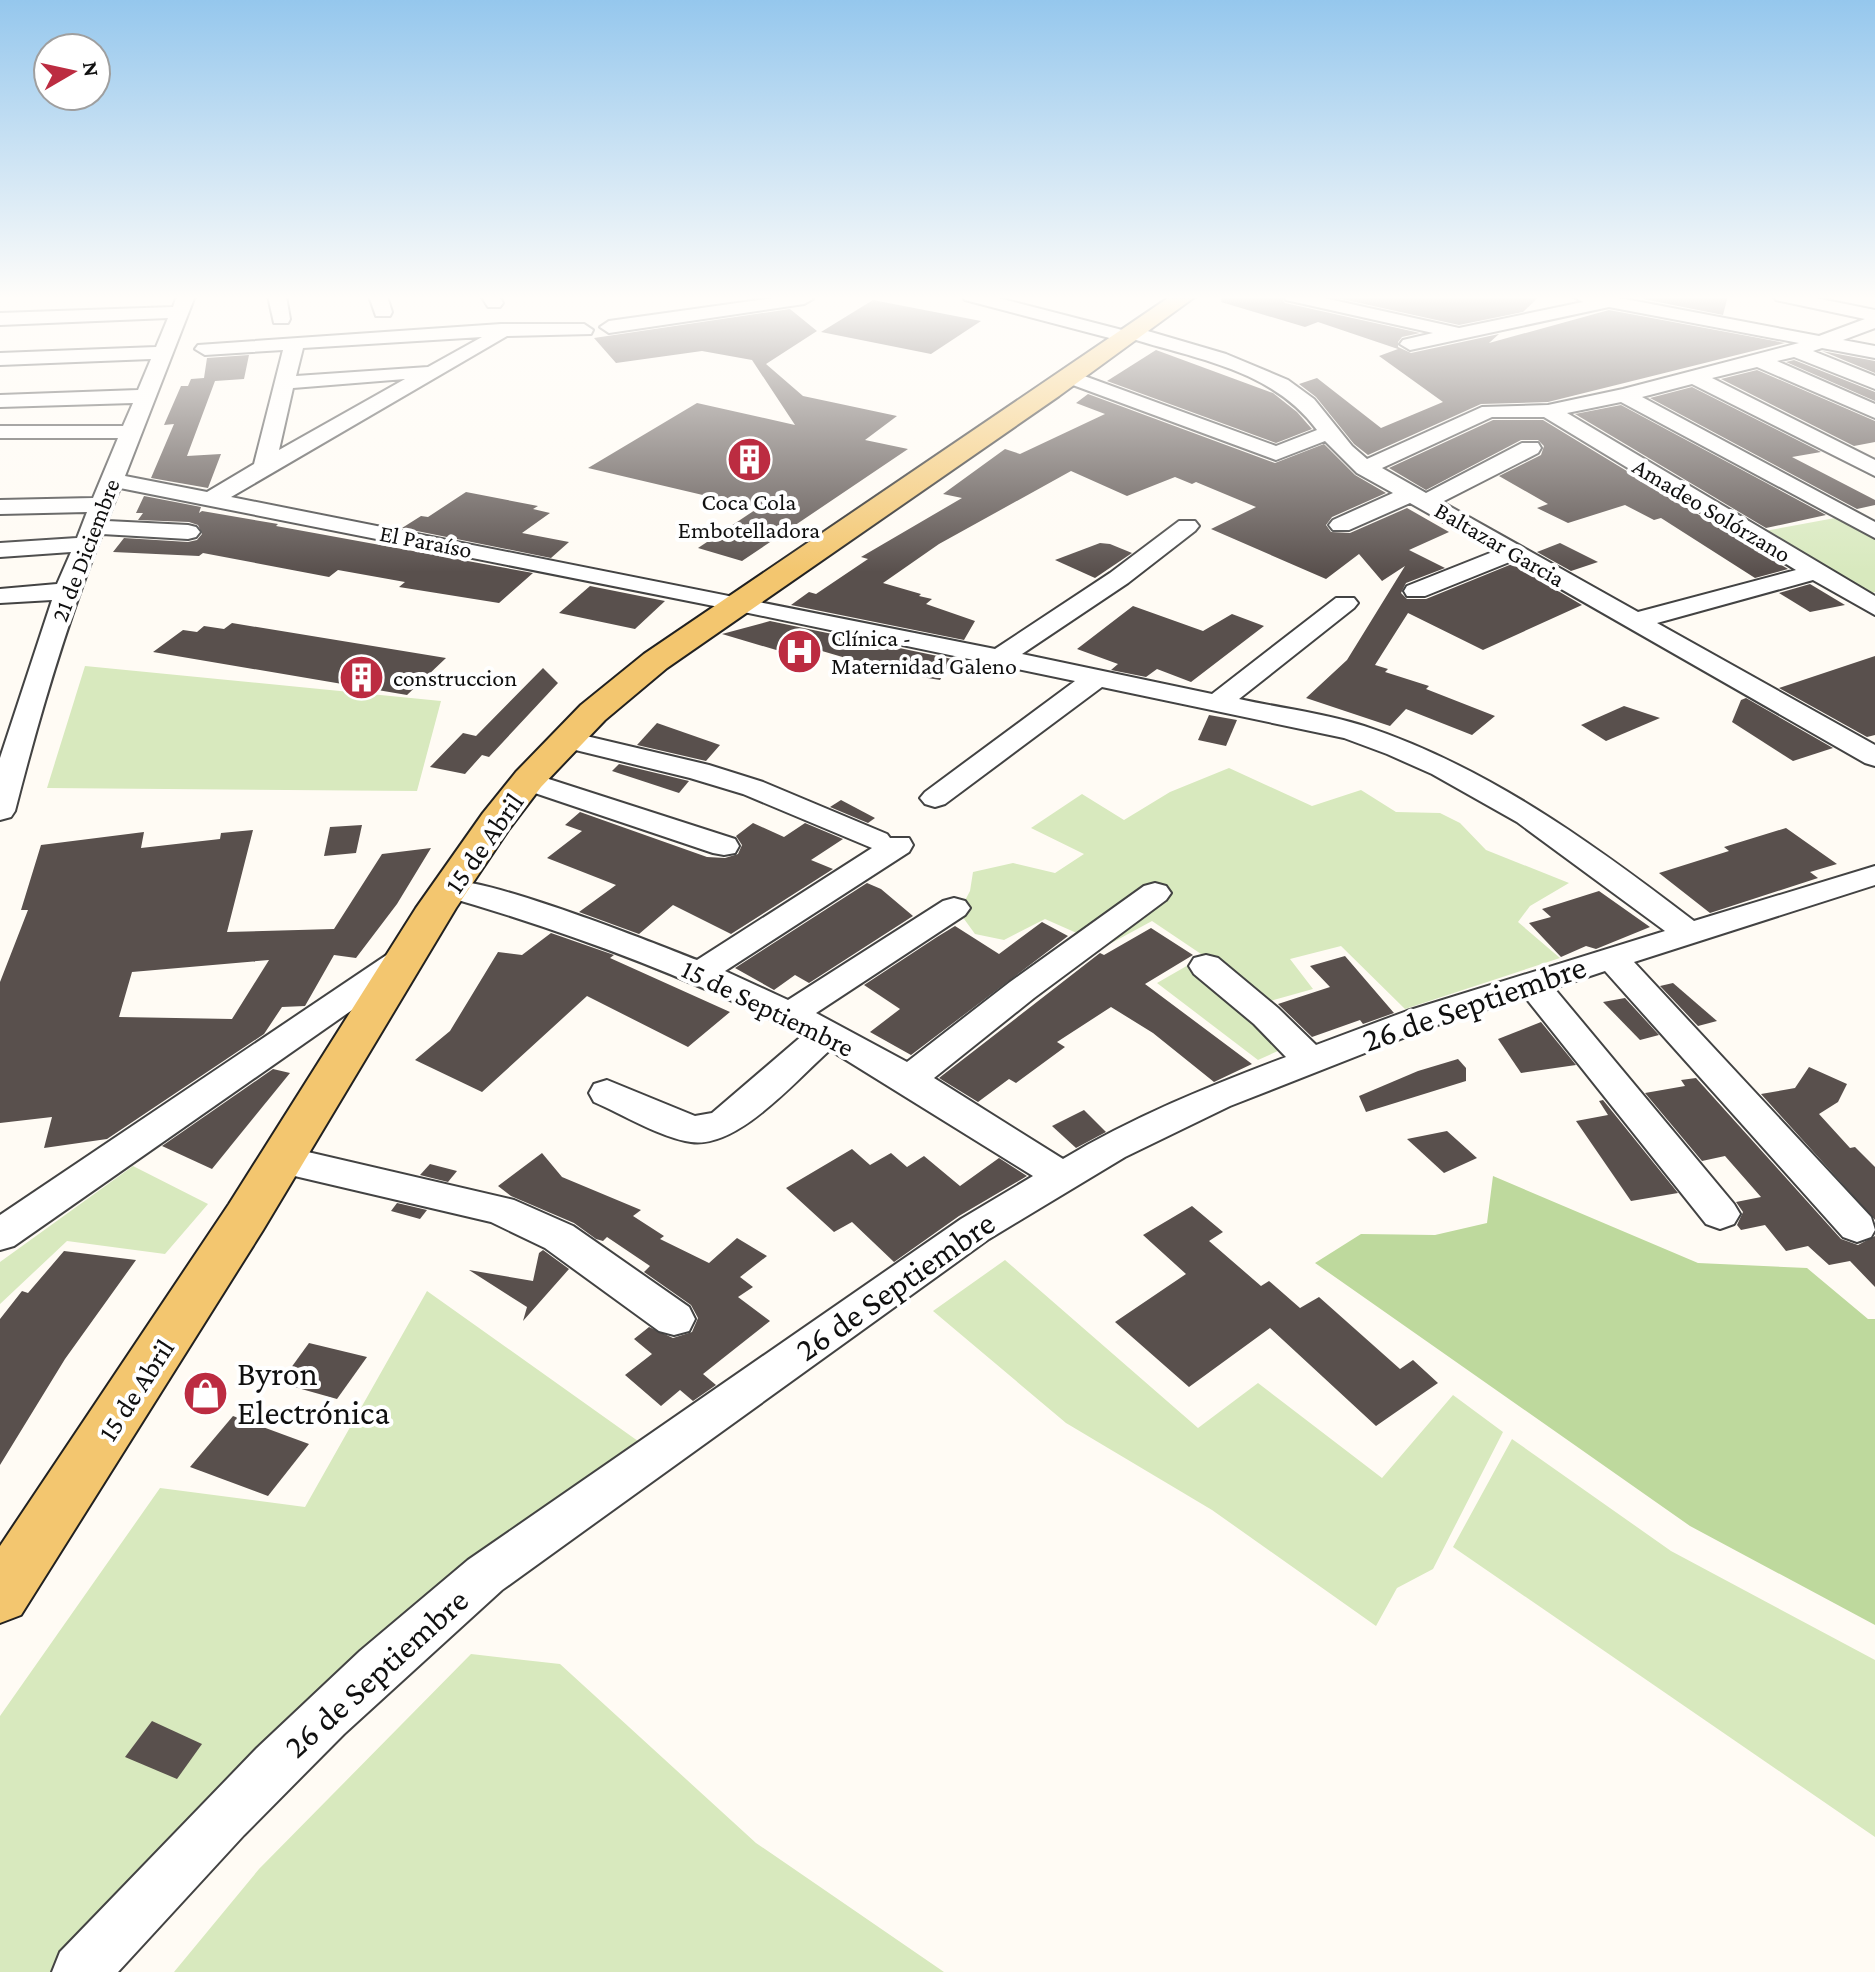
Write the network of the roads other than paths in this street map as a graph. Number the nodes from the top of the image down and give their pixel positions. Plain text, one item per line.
1 (149, 388) edge
2 (283, 388) edge
3 (405, 388) edge
4 (1053, 388) edge
5 (1099, 388) edge
6 (1286, 388) edge
7 (1654, 388) edge
8 (1716, 388) edge
9 (1821, 388) edge
10 (1624, 395) junction
11 (146, 396) junction
12 (0, 401) edge
13 (1548, 411) junction
14 (1875, 412) edge
15 (0, 432) edge
16 (132, 432) junction
17 (1327, 433) junction
18 (1530, 448) dead end
19 (264, 467) junction
20 (1365, 468) junction
21 (1875, 469) edge
22 (112, 480) junction
23 (1419, 498) junction
24 (211, 499) junction
25 (102, 505) junction
26 (0, 507) edge
27 (1341, 525) dead end
28 (1187, 526) dead end
29 (1875, 531) edge
30 (188, 532) dead end
31 (89, 536) junction
32 (0, 550) edge
33 (1514, 552) junction
34 (1816, 572) junction
35 (67, 591) junction
36 (1416, 591) dead end
37 (0, 596) edge
38 (739, 603) junction
39 (1345, 603) dead end
40 (1873, 605) edge
41 (1635, 621) junction
42 (997, 659) junction
43 (1095, 679) junction
44 (1217, 703) junction
45 (12, 724) edge
46 (565, 739) junction
47 (1875, 757) edge
48 (527, 781) junction
49 (2, 795) edge
50 (935, 798) dead end
51 (724, 846) dead end
52 (1875, 875) edge
53 (452, 888) junction
54 (1155, 893) dead end
55 (954, 908) dead end
56 (1687, 932) junction
57 (407, 957) junction
58 (1611, 957) junction
59 (1206, 966) dead end
60 (701, 972) junction
61 (1532, 983) junction
62 (789, 1015) junction
63 (827, 1033) junction
64 (1309, 1059) junction
65 (906, 1079) junction
66 (607, 1093) dead end
67 (282, 1160) junction
68 (1061, 1176) junction
69 (1720, 1214) dead end
70 (1857, 1227) dead end
71 (0, 1235) edge
72 (674, 1319) dead end
73 (0, 1596) edge
74 (80, 1972) edge

1 - 11 street, 21 de Diciembre
2 - 19 street
3 - 19 street
4 - 38 main road, 15 de Abril
5 - 17 street
6 - 17 street, Baltazar Garcia
7 - 10 street
8 - 21 street
9 - 14 street
10 - 13 street
10 - 29 street
11 - 12 street
11 - 16 street, 21 de Diciembre
13 - 20 street
13 - 34 street, Amadeo Solórzano
15 - 16 street
16 - 22 street, 21 de Diciembre
17 - 20 street, Baltazar Garcia
18 - 23 street
19 - 24 street
20 - 23 street, Baltazar Garcia
22 - 24 street, El Paraíso
22 - 25 street, 21 de Diciembre
23 - 27 street
23 - 33 street, Baltazar Garcia
24 - 38 street, El Paraíso
25 - 26 street
25 - 31 street, 21 de Diciembre
28 - 42 street
30 - 31 street
31 - 32 street
31 - 35 street, 21 de Diciembre
33 - 36 street
33 - 41 street, Baltazar Garcia
34 - 40 street, Amadeo Solórzano
34 - 41 street
35 - 37 street
35 - 45 street, 21 de Diciembre
38 - 42 street, El Paraíso
38 - 46 main road, 15 de Abril
39 - 44 street
41 - 47 street, Baltazar Garcia
42 - 43 street, El Paraíso
43 - 44 street, El Paraíso
43 - 50 street
44 - 56 street, El Paraíso
45 - 49 street, 21 de Diciembre
46 - 48 main road, 15 de Abril
46 - 60 street
48 - 51 street
48 - 53 main road, 15 de Abril
52 - 56 street, 26 de Septiembre
53 - 57 main road, 15 de Abril
53 - 60 street, 15 de Septiembre
54 - 65 street
55 - 62 street
56 - 58 street, 26 de Septiembre
57 - 67 main road, 15 de Abril
57 - 71 street
58 - 61 street, 26 de Septiembre
58 - 70 street
59 - 64 street
60 - 62 street, 15 de Septiembre
61 - 64 street, 26 de Septiembre
61 - 69 street
62 - 63 street, 15 de Septiembre
63 - 65 street, 15 de Septiembre
63 - 66 street
64 - 68 street, 26 de Septiembre
65 - 68 street, 15 de Septiembre
67 - 72 street
67 - 73 main road, 15 de Abril
68 - 74 street, 26 de Septiembre

